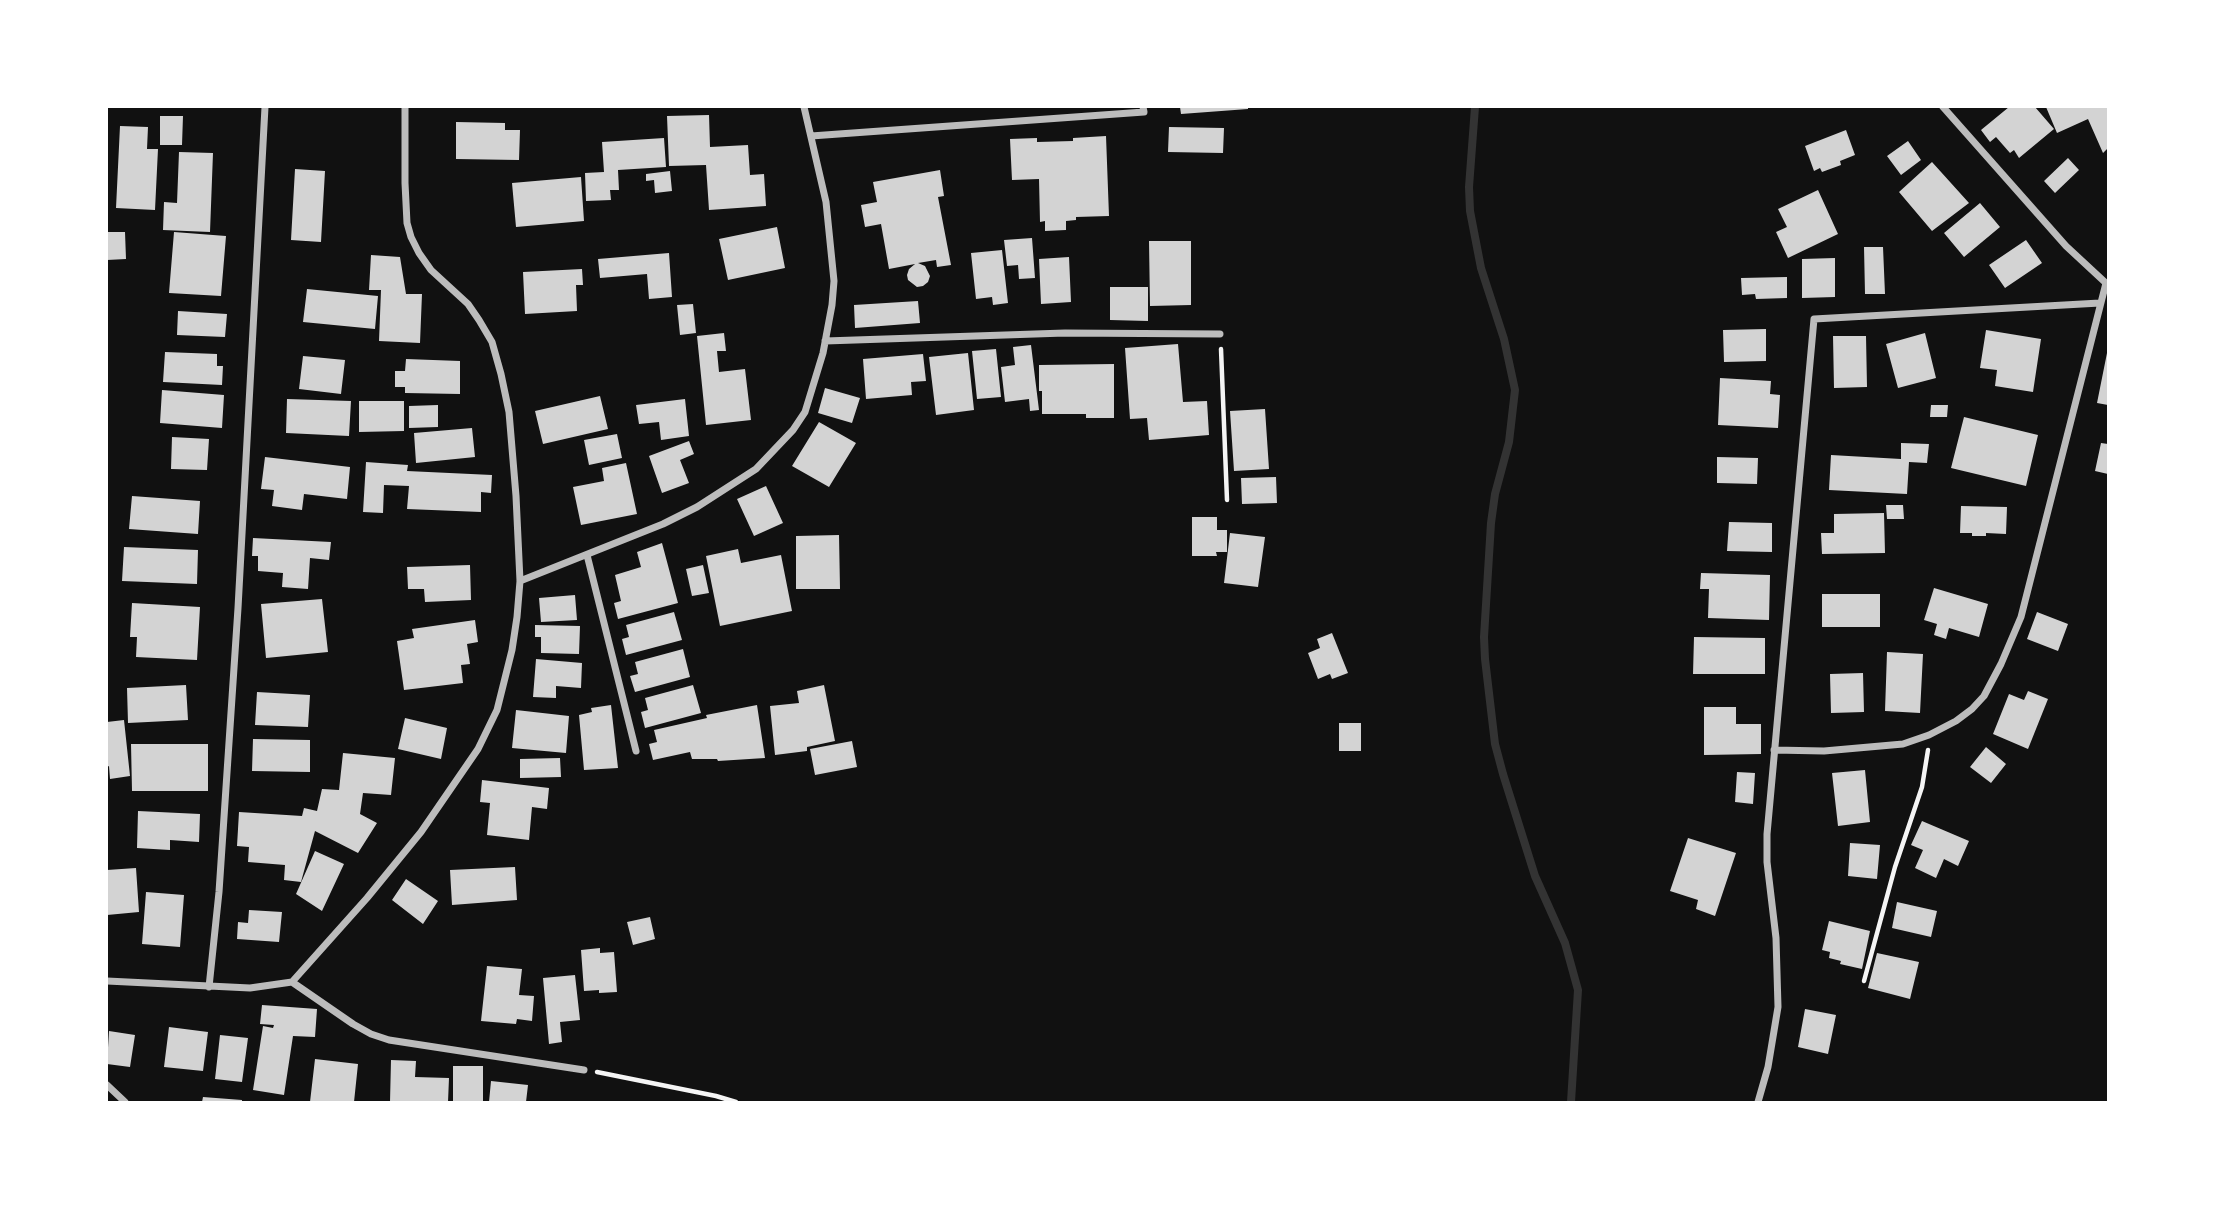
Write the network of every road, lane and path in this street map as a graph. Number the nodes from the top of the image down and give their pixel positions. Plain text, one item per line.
1 (265, 107) edge
2 (405, 107) edge
3 (804, 107) edge
4 (1943, 107) edge
5 (1143, 109) edge
6 (811, 136) junction
7 (2107, 284) edge
8 (2100, 303) junction
9 (1220, 334) joint
10 (825, 341) junction
11 (1227, 500) dead end
12 (587, 555) junction
13 (520, 581) junction
14 (1929, 735) junction
15 (1774, 750) junction
16 (636, 751) dead end
17 (107, 981) edge
18 (1864, 981) dead end
19 (292, 982) junction
20 (209, 987) junction
21 (584, 1070) joint
22 (107, 1085) edge
23 (125, 1102) edge
24 (736, 1102) edge
25 (1758, 1102) edge

1 - 20 street
2 - 13 street
3 - 6 street
4 - 7 street
5 - 6 street
6 - 10 street
7 - 8 street
8 - 14 street
8 - 15 street
9 - 10 street
9 - 11 path
10 - 12 street
12 - 13 street
12 - 16 street
13 - 19 street
14 - 15 street
14 - 18 path
15 - 25 street
17 - 20 street
19 - 20 street
19 - 21 street
21 - 24 path
22 - 23 street

